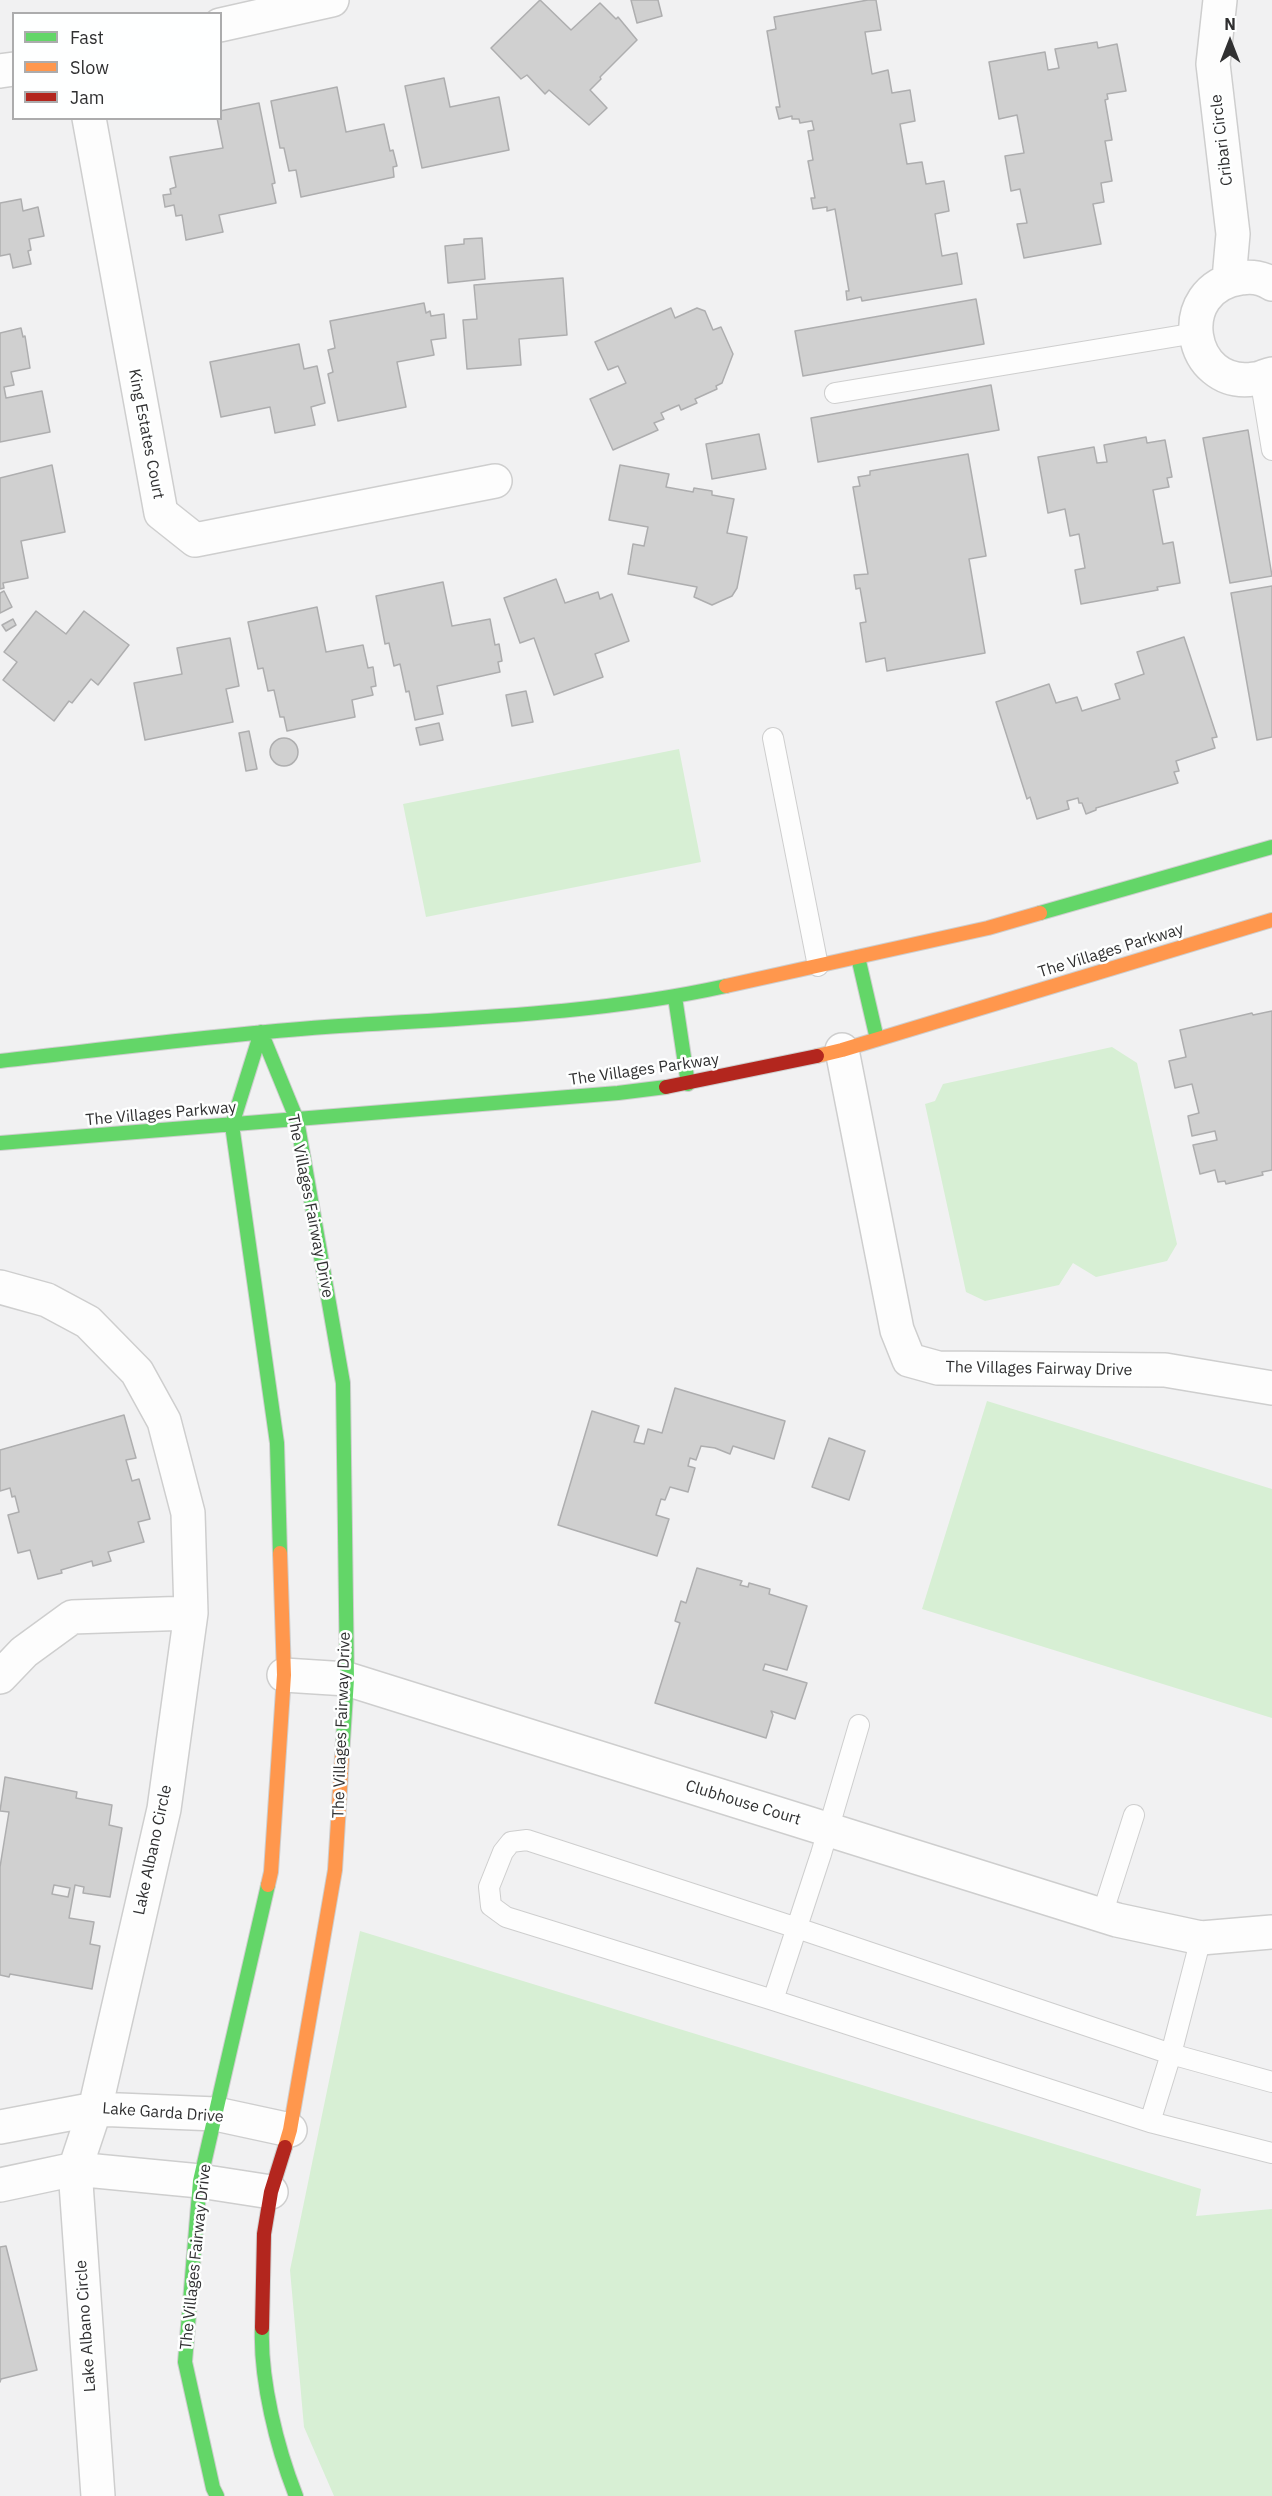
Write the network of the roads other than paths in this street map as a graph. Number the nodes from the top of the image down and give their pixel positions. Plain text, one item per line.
1 (332, 0) edge
2 (1220, 0) edge
3 (222, 25) edge
4 (89, 120) edge
5 (1229, 279) junction
6 (1272, 284) edge
7 (1196, 333) junction
8 (1266, 376) edge
9 (835, 393) dead end
10 (1272, 450) edge
11 (495, 482) dead end
12 (773, 738) dead end
13 (1272, 847) edge
14 (1272, 920) edge
15 (858, 957) junction
16 (818, 966) junction
17 (675, 997) junction
18 (261, 1032) junction
19 (877, 1039) junction
20 (842, 1050) junction
21 (0, 1061) edge
22 (688, 1084) junction
23 (297, 1120) junction
24 (232, 1125) junction
25 (0, 1143) edge
26 (0, 1287) edge
27 (1272, 1388) edge
28 (191, 1613) junction
29 (284, 1675) junction
30 (0, 1677) edge
31 (347, 1679) junction
32 (859, 1725) dead end
33 (1134, 1815) dead end
34 (828, 1829) junction
35 (1102, 1915) junction
36 (797, 1928) junction
37 (1272, 1932) edge
38 (1201, 1938) junction
39 (773, 2000) junction
40 (1171, 2054) junction
41 (1272, 2082) edge
42 (96, 2109) junction
43 (216, 2114) junction
44 (1150, 2122) junction
45 (0, 2127) edge
46 (290, 2130) junction
47 (1272, 2153) edge
48 (75, 2169) junction
49 (200, 2181) junction
50 (0, 2185) edge
51 (271, 2192) junction
52 (98, 2496) edge
53 (217, 2496) edge
54 (296, 2496) edge

1 - 3 street
2 - 5 street, Cribari Circle
4 - 11 street, King Estates Court
5 - 6 street
5 - 7 street
7 - 8 street
7 - 9 lane
8 - 10 lane
12 - 16 lane
13 - 15 street
14 - 19 street, The Villages Parkway
15 - 16 street
15 - 19 street
16 - 17 street
17 - 18 street
17 - 22 street
18 - 21 street
18 - 23 street, The Villages Fairway Drive
18 - 24 street, The Villages Fairway Drive
19 - 20 street, The Villages Parkway
20 - 22 street, The Villages Parkway
20 - 27 street, The Villages Fairway Drive
22 - 23 street, The Villages Parkway
23 - 24 street, The Villages Parkway
23 - 31 street, The Villages Fairway Drive
24 - 25 street, The Villages Parkway
24 - 29 street, The Villages Fairway Drive
26 - 28 street, Lake Albano Circle
28 - 30 street
28 - 42 street, Lake Albano Circle
29 - 31 street, Clubhouse Court
29 - 43 street, The Villages Fairway Drive
31 - 34 street, Clubhouse Court
31 - 46 street, The Villages Fairway Drive
32 - 34 lane
33 - 35 lane
34 - 35 street, Clubhouse Court
34 - 36 lane
35 - 38 street, Clubhouse Court
36 - 39 lane
36 - 39 lane
36 - 40 lane
37 - 38 street
38 - 40 lane
39 - 44 lane
40 - 41 lane
40 - 44 lane
42 - 43 street, Lake Garda Drive
42 - 45 street, Lake Garda Drive
42 - 48 street, Lake Albano Circle
43 - 46 street, Lake Garda Drive
43 - 49 street, The Villages Fairway Drive
44 - 47 lane
46 - 51 street, The Villages Fairway Drive
48 - 49 street
48 - 50 street
48 - 52 street, Lake Albano Circle
49 - 51 street
49 - 53 street, The Villages Fairway Drive
51 - 54 street, The Villages Fairway Drive

